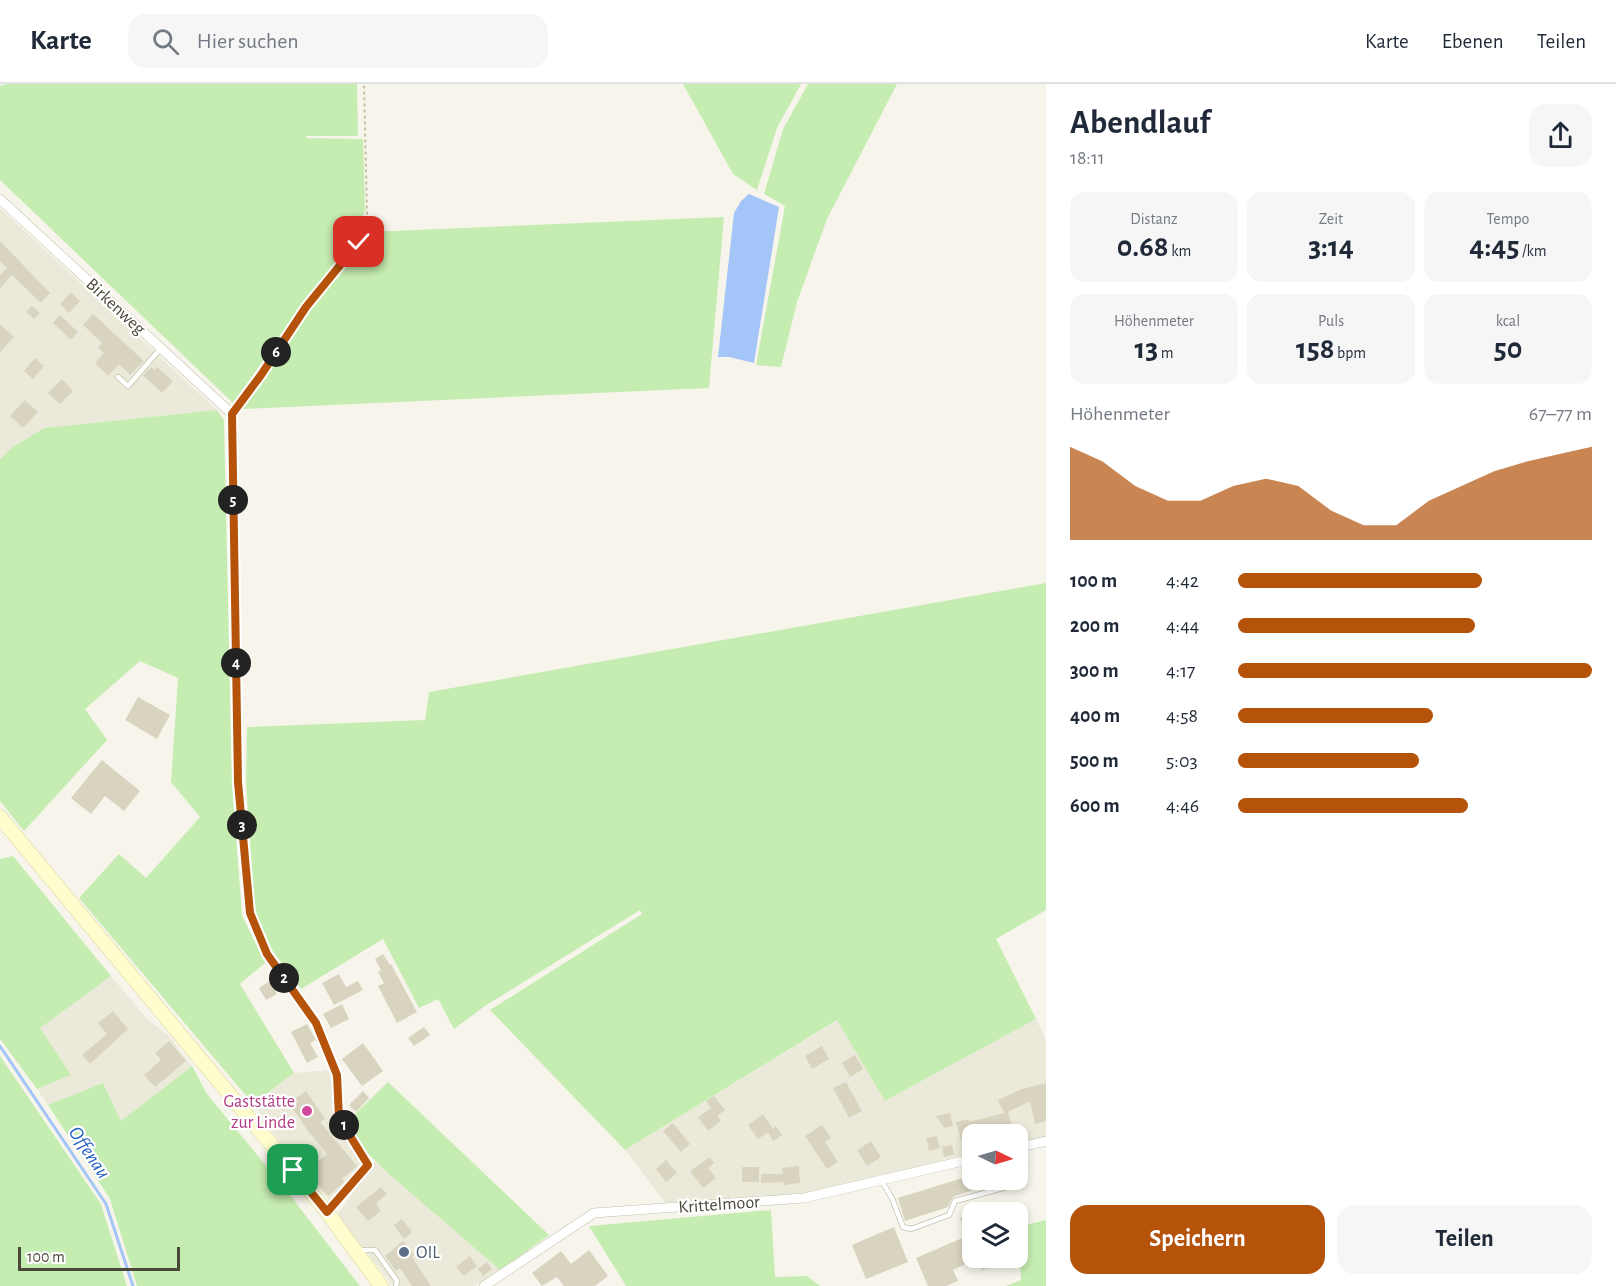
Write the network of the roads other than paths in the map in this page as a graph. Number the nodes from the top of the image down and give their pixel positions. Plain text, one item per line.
1 (0, 199) edge
2 (161, 348) junction
3 (118, 377) dead end
4 (0, 817) edge
5 (1046, 1141) edge
6 (1028, 1145) edge
7 (962, 1161) edge
8 (880, 1180) junction
9 (997, 1190) edge
10 (327, 1212) junction
11 (356, 1250) junction
12 (381, 1286) edge
13 (396, 1286) edge
14 (484, 1286) edge

1 - 2 street, Birkenweg
2 - 3 lane
2 - 10 street, Birkenweg
4 - 10 main road
5 - 6 street
7 - 8 street, Krittelmoor
8 - 9 lane
8 - 14 street, Krittelmoor
10 - 11 main road
11 - 12 main road
11 - 13 lane

